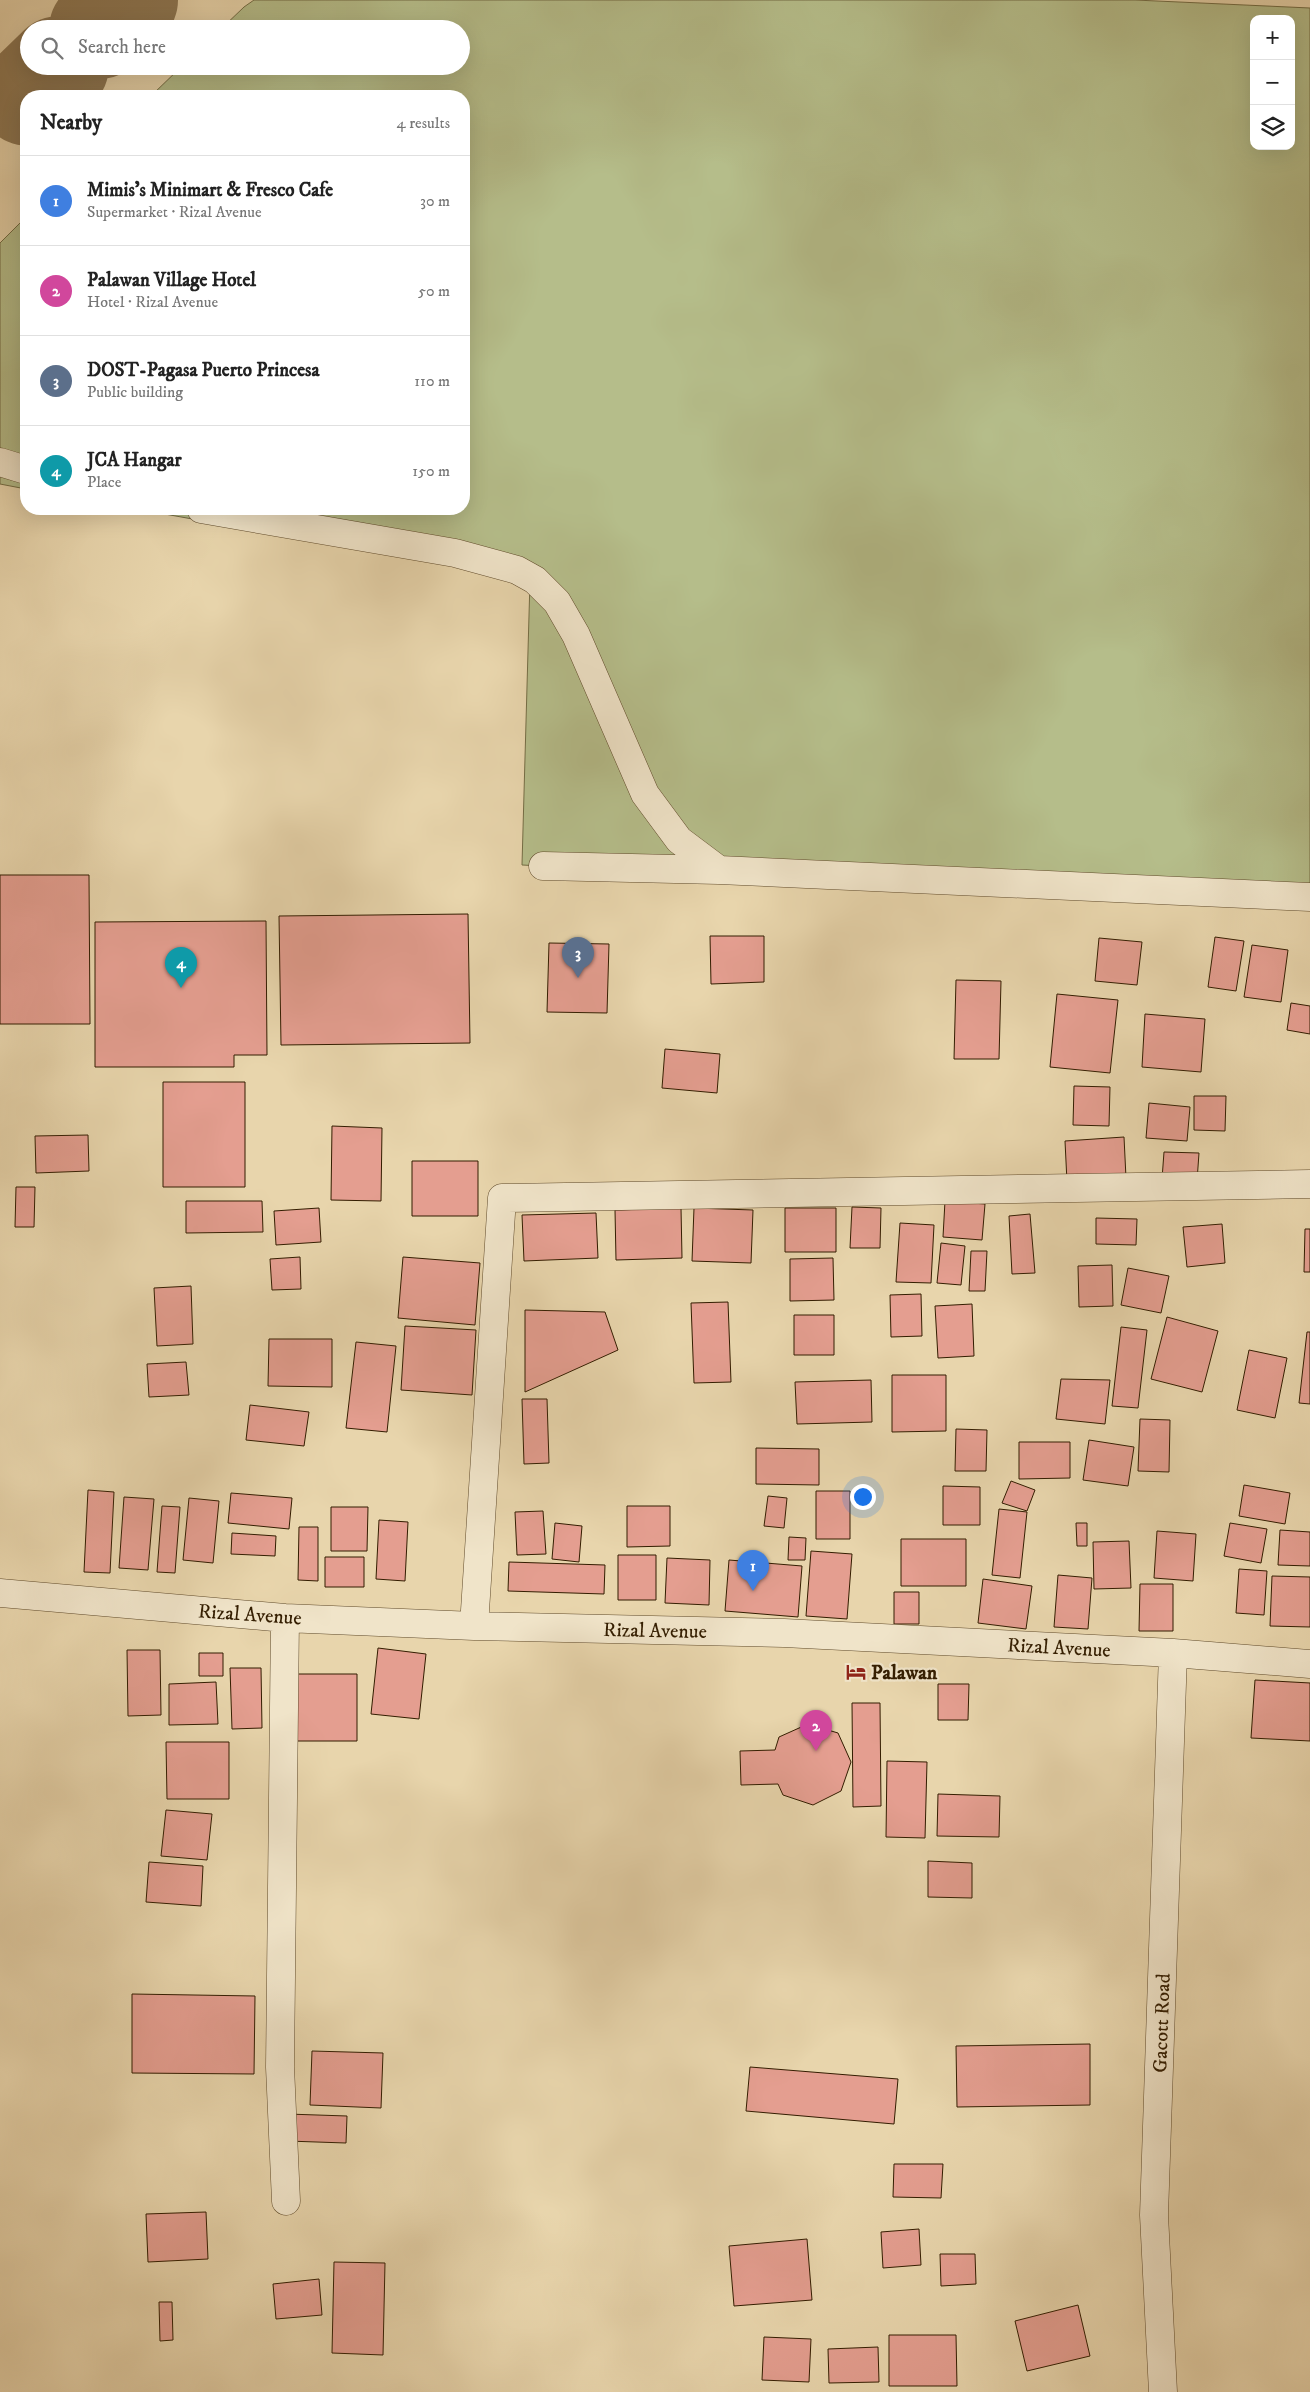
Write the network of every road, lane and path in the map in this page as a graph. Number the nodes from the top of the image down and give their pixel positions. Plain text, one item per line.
1 (0, 462) edge
2 (20, 468) edge
3 (236, 515) edge
4 (542, 866) dead end
5 (719, 870) junction
6 (1310, 897) edge
7 (1310, 1184) edge
8 (0, 1594) edge
9 (285, 1618) junction
10 (474, 1626) junction
11 (1173, 1653) junction
12 (1310, 1664) edge
13 (286, 2201) dead end
14 (1163, 2392) edge

1 - 2 street
3 - 5 street
4 - 5 street
5 - 6 street
7 - 10 street
8 - 9 street, Rizal Avenue
9 - 10 street, Rizal Avenue
9 - 13 street
10 - 11 street, Rizal Avenue
11 - 12 street, Rizal Avenue
11 - 14 street, Gacott Road

